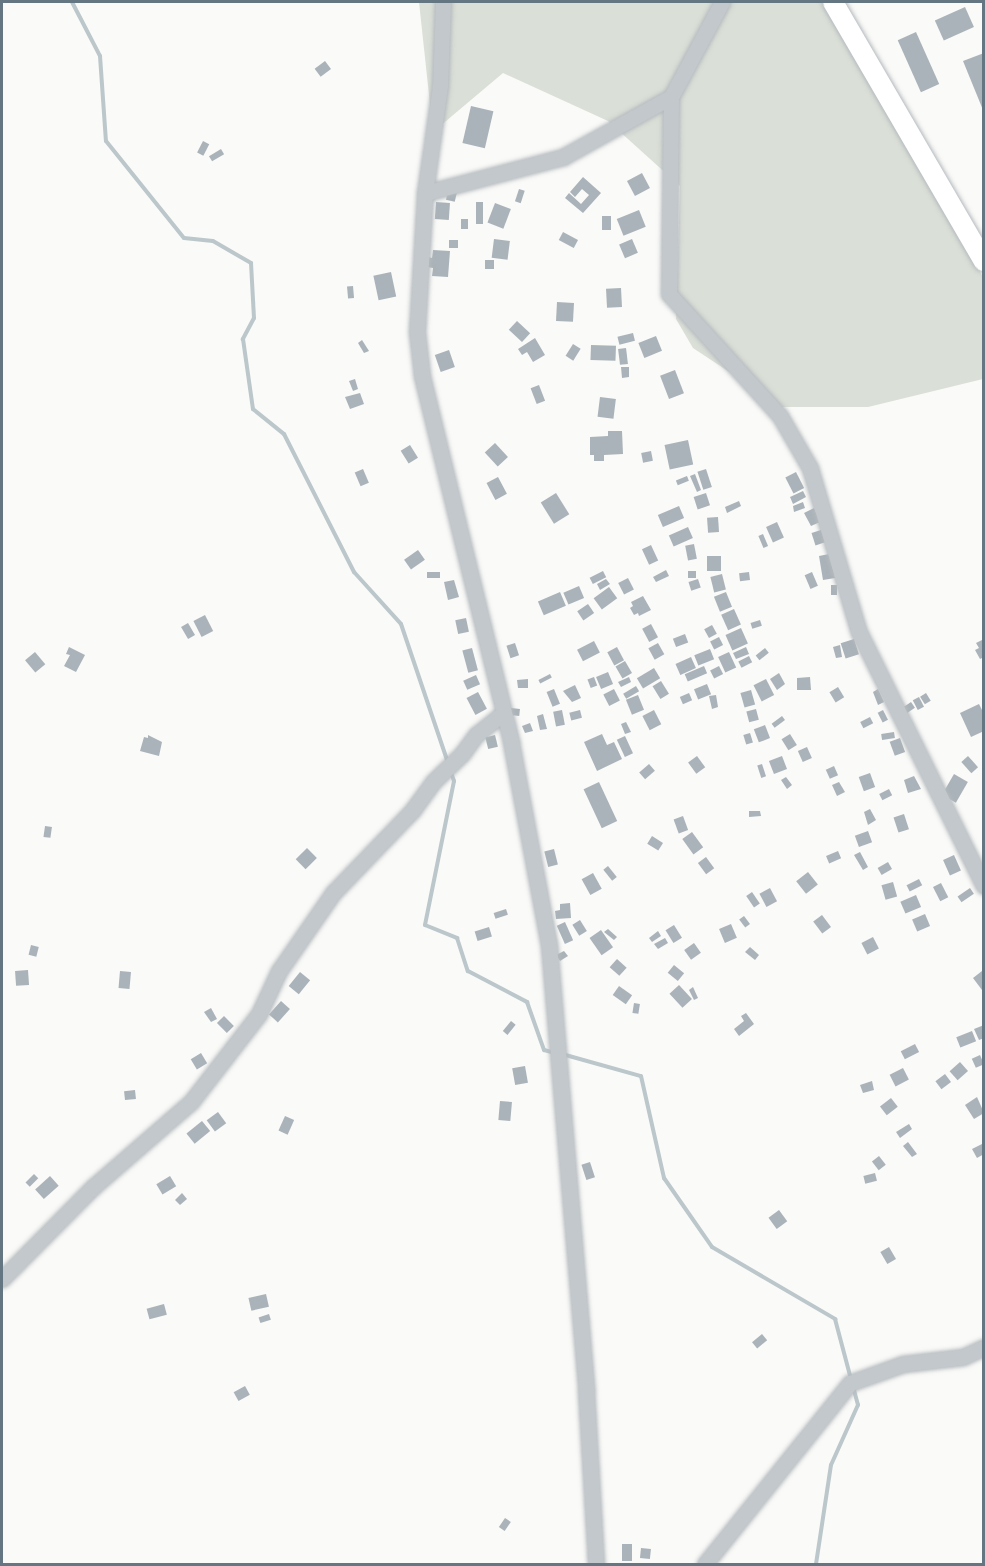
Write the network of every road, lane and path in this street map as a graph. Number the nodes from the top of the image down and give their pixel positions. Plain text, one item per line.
1 (443, 2) edge
2 (722, 2) edge
3 (833, 2) edge
4 (671, 97) junction
5 (425, 193) junction
6 (984, 261) edge
7 (503, 713) junction
8 (984, 886) edge
9 (2, 1279) edge
10 (984, 1347) edge
11 (596, 1564) edge
12 (705, 1564) edge

1 - 5 street
2 - 4 street
3 - 6 main road
4 - 5 street
4 - 8 street
5 - 7 street
7 - 9 street
7 - 11 street
10 - 12 street

